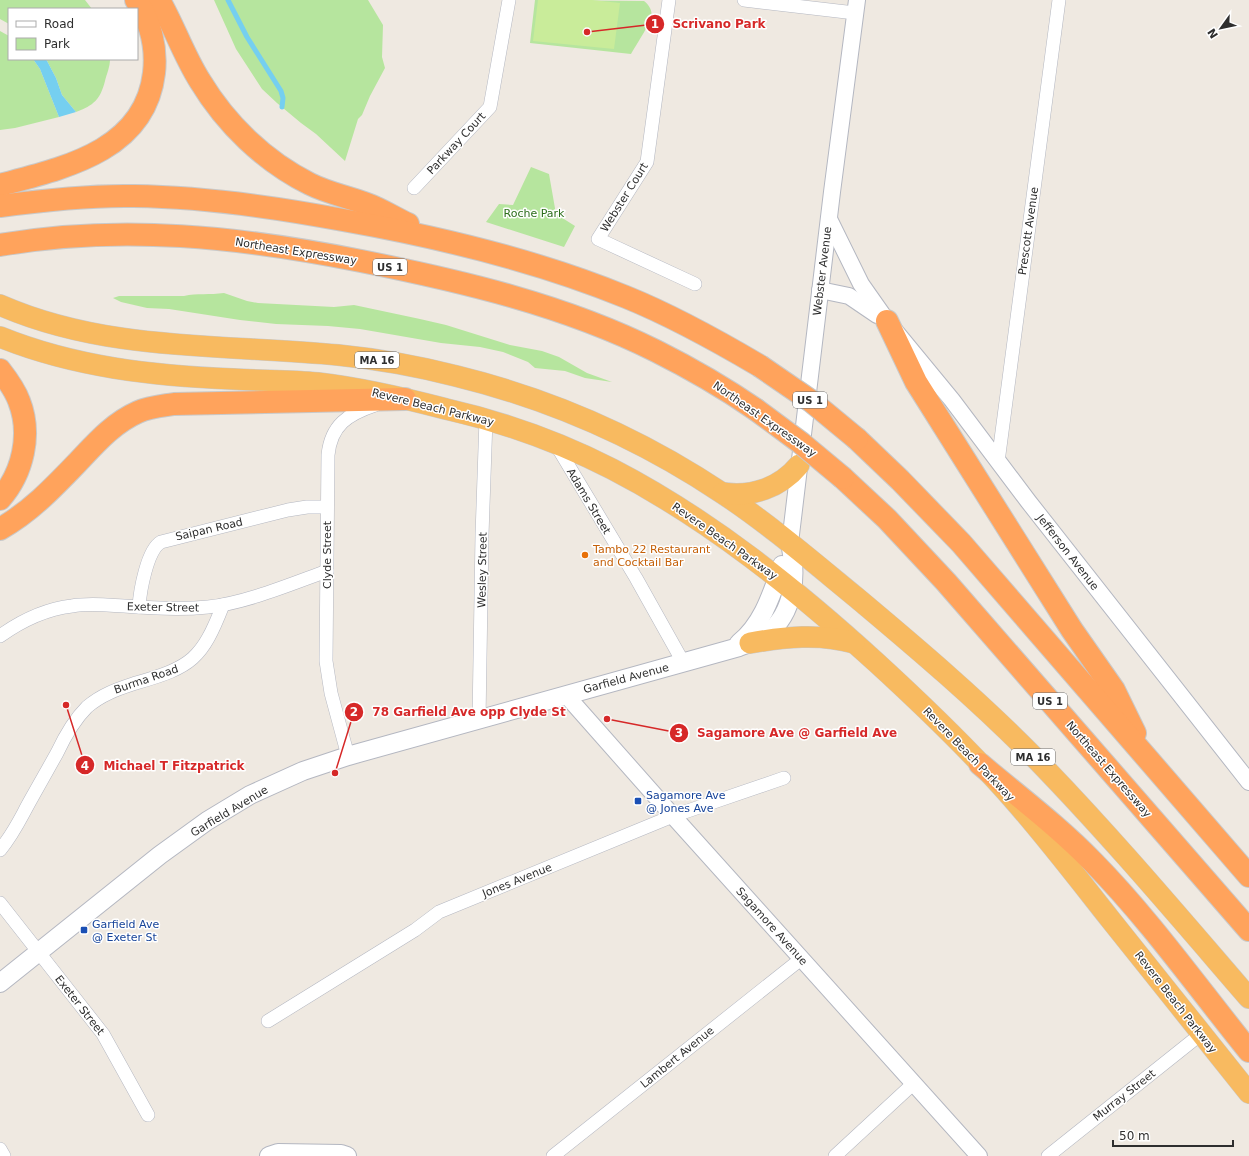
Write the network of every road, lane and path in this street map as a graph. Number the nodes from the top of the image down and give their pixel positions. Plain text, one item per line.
1 (136, 0) edge
2 (159, 0) edge
3 (509, 0) edge
4 (669, 0) edge
5 (744, 0) edge
6 (1059, 0) edge
7 (856, 7) edge
8 (0, 185) edge
9 (414, 188) dead end
10 (0, 206) edge
11 (829, 219) junction
12 (444, 241) junction
13 (0, 245) edge
14 (695, 284) dead end
15 (820, 290) junction
16 (0, 305) edge
17 (887, 321) junction
18 (0, 337) edge
19 (0, 370) edge
20 (405, 399) junction
21 (486, 419) junction
22 (555, 443) junction
23 (998, 462) junction
24 (800, 465) junction
25 (723, 493) junction
26 (0, 499) edge
27 (327, 507) junction
28 (0, 529) edge
29 (790, 543) junction
30 (327, 572) junction
31 (785, 584) junction
32 (223, 605) junction
33 (139, 607) junction
34 (0, 636) edge
35 (750, 643) junction
36 (857, 644) junction
37 (730, 649) junction
38 (683, 662) junction
39 (566, 695) junction
40 (479, 720) junction
41 (348, 756) junction
42 (1148, 759) junction
43 (980, 764) junction
44 (784, 778) dead end
45 (1249, 782) edge
46 (673, 816) junction
47 (0, 850) edge
48 (1249, 876) edge
49 (0, 903) edge
50 (1249, 930) edge
51 (38, 952) junction
52 (801, 959) junction
53 (0, 983) edge
54 (1249, 998) edge
55 (268, 1021) dead end
56 (1201, 1034) junction
57 (1249, 1052) edge
58 (914, 1083) junction
59 (1249, 1094) edge
60 (148, 1114) dead end
61 (0, 1149) edge
62 (4, 1156) edge
63 (269, 1156) edge
64 (348, 1156) edge
65 (553, 1156) edge
66 (835, 1156) edge
67 (979, 1156) edge
68 (1048, 1156) edge

1 - 8 highway
2 - 12 highway
3 - 9 street, Parkway Court
4 - 14 street, Webster Court
5 - 7 street
6 - 23 street, Prescott Avenue
7 - 11 street, Webster Avenue
10 - 12 highway, US 1
11 - 15 street, Webster Avenue
11 - 17 street, Jefferson Avenue
12 - 42 highway, US 1, bridge
13 - 50 highway, Northeast Expressway / US 1, bridge
15 - 17 street, Jefferson Avenue
15 - 24 street, Webster Avenue
16 - 25 highway, MA 16
17 - 23 street, Jefferson Avenue
17 - 42 highway
18 - 20 highway, Revere Beach Parkway
19 - 26 highway
20 - 21 highway, Revere Beach Parkway
20 - 27 street, Clyde Street
20 - 28 highway
21 - 22 highway, Revere Beach Parkway
21 - 40 street, Wesley Street
22 - 31 highway, Revere Beach Parkway
22 - 38 street, Adams Street
23 - 45 street, Jefferson Avenue
24 - 25 highway
24 - 29 street, Webster Avenue
25 - 29 highway, MA 16
27 - 30 street, Clyde Street
27 - 33 street, Saipan Road
29 - 31 main road, Garfield Avenue
29 - 54 highway, MA 16
30 - 32 street, Exeter Street
30 - 41 street, Clyde Street
31 - 35 main road, Garfield Avenue
31 - 36 highway, Revere Beach Parkway
31 - 37 main road, Garfield Avenue
32 - 33 street, Exeter Street
32 - 47 street, Burma Road
33 - 34 street, Exeter Street
35 - 36 highway
35 - 37 main road, Garfield Avenue
36 - 43 highway, Revere Beach Parkway
37 - 38 main road, Garfield Avenue
38 - 39 main road, Garfield Avenue
39 - 40 main road, Garfield Avenue
39 - 46 street, Sagamore Avenue
40 - 41 main road, Garfield Avenue
41 - 51 main road, Garfield Avenue
42 - 48 highway, US 1
43 - 56 highway, Revere Beach Parkway
43 - 57 highway
44 - 46 street, Jones Avenue
46 - 52 street, Sagamore Avenue
46 - 55 street, Jones Avenue
49 - 51 street, Exeter Street
51 - 53 main road, Garfield Avenue
51 - 60 street, Exeter Street
52 - 58 street, Sagamore Avenue
52 - 65 street, Lambert Avenue
56 - 59 highway, Revere Beach Parkway
56 - 68 street, Murray Street
58 - 66 street
58 - 67 street, Sagamore Avenue
61 - 62 street
63 - 64 main road

